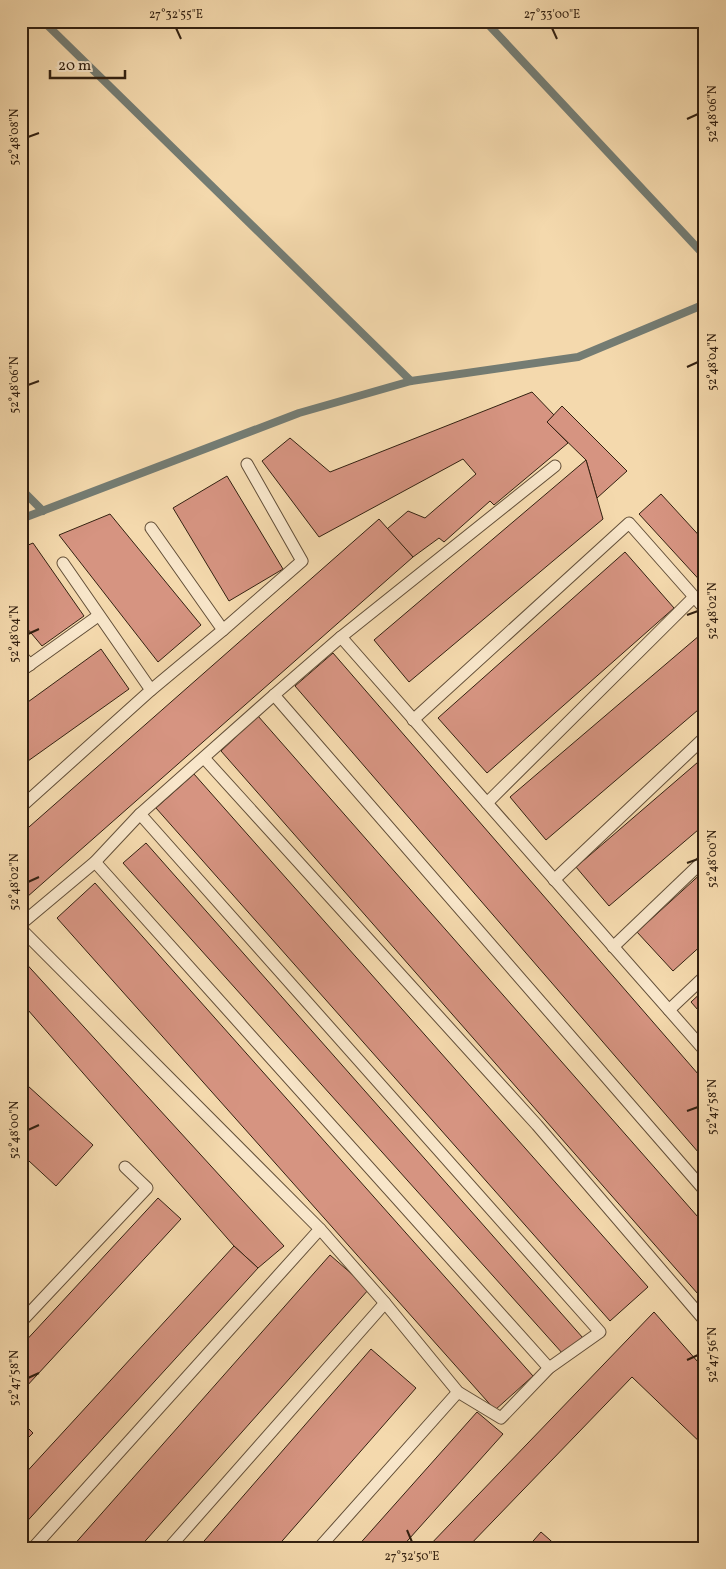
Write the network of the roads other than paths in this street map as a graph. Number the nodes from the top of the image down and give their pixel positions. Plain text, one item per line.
1 (247, 464) dead end
2 (555, 466) dead end
3 (151, 528) dead end
4 (64, 563) dead end
5 (694, 597) junction
6 (705, 609) edge
7 (98, 616) junction
8 (223, 630) junction
9 (341, 637) junction
10 (21, 655) edge
11 (25, 668) edge
12 (151, 690) junction
13 (274, 695) junction
14 (414, 720) junction
15 (705, 737) edge
16 (204, 758) junction
17 (487, 804) junction
18 (21, 808) edge
19 (140, 814) junction
20 (705, 859) edge
21 (95, 862) junction
22 (554, 880) junction
23 (21, 924) edge
24 (21, 929) edge
25 (613, 947) junction
26 (705, 976) edge
27 (669, 1010) junction
28 (705, 1051) edge
29 (125, 1167) dead end
30 (705, 1191) edge
31 (320, 1229) junction
32 (384, 1303) junction
33 (705, 1320) edge
34 (21, 1322) edge
35 (549, 1368) junction
36 (458, 1392) junction
37 (33, 1548) edge
38 (169, 1548) edge
39 (319, 1548) edge

1 - 8 lane
2 - 9 lane
3 - 8 lane
4 - 7 lane
5 - 6 lane
5 - 14 lane
5 - 17 lane
7 - 11 lane
7 - 12 lane
8 - 12 lane
9 - 13 lane
9 - 14 lane
10 - 11 lane
12 - 18 lane
13 - 16 lane
13 - 30 lane
14 - 17 lane
15 - 22 lane
16 - 19 lane
16 - 33 lane
17 - 22 lane
19 - 21 lane
19 - 35 lane
20 - 25 lane
21 - 23 lane
21 - 35 lane
22 - 25 lane
24 - 31 lane
25 - 27 lane
26 - 27 lane
27 - 28 lane
29 - 34 lane
31 - 32 lane
31 - 37 lane
32 - 36 lane
32 - 38 lane
35 - 36 lane
36 - 39 lane

